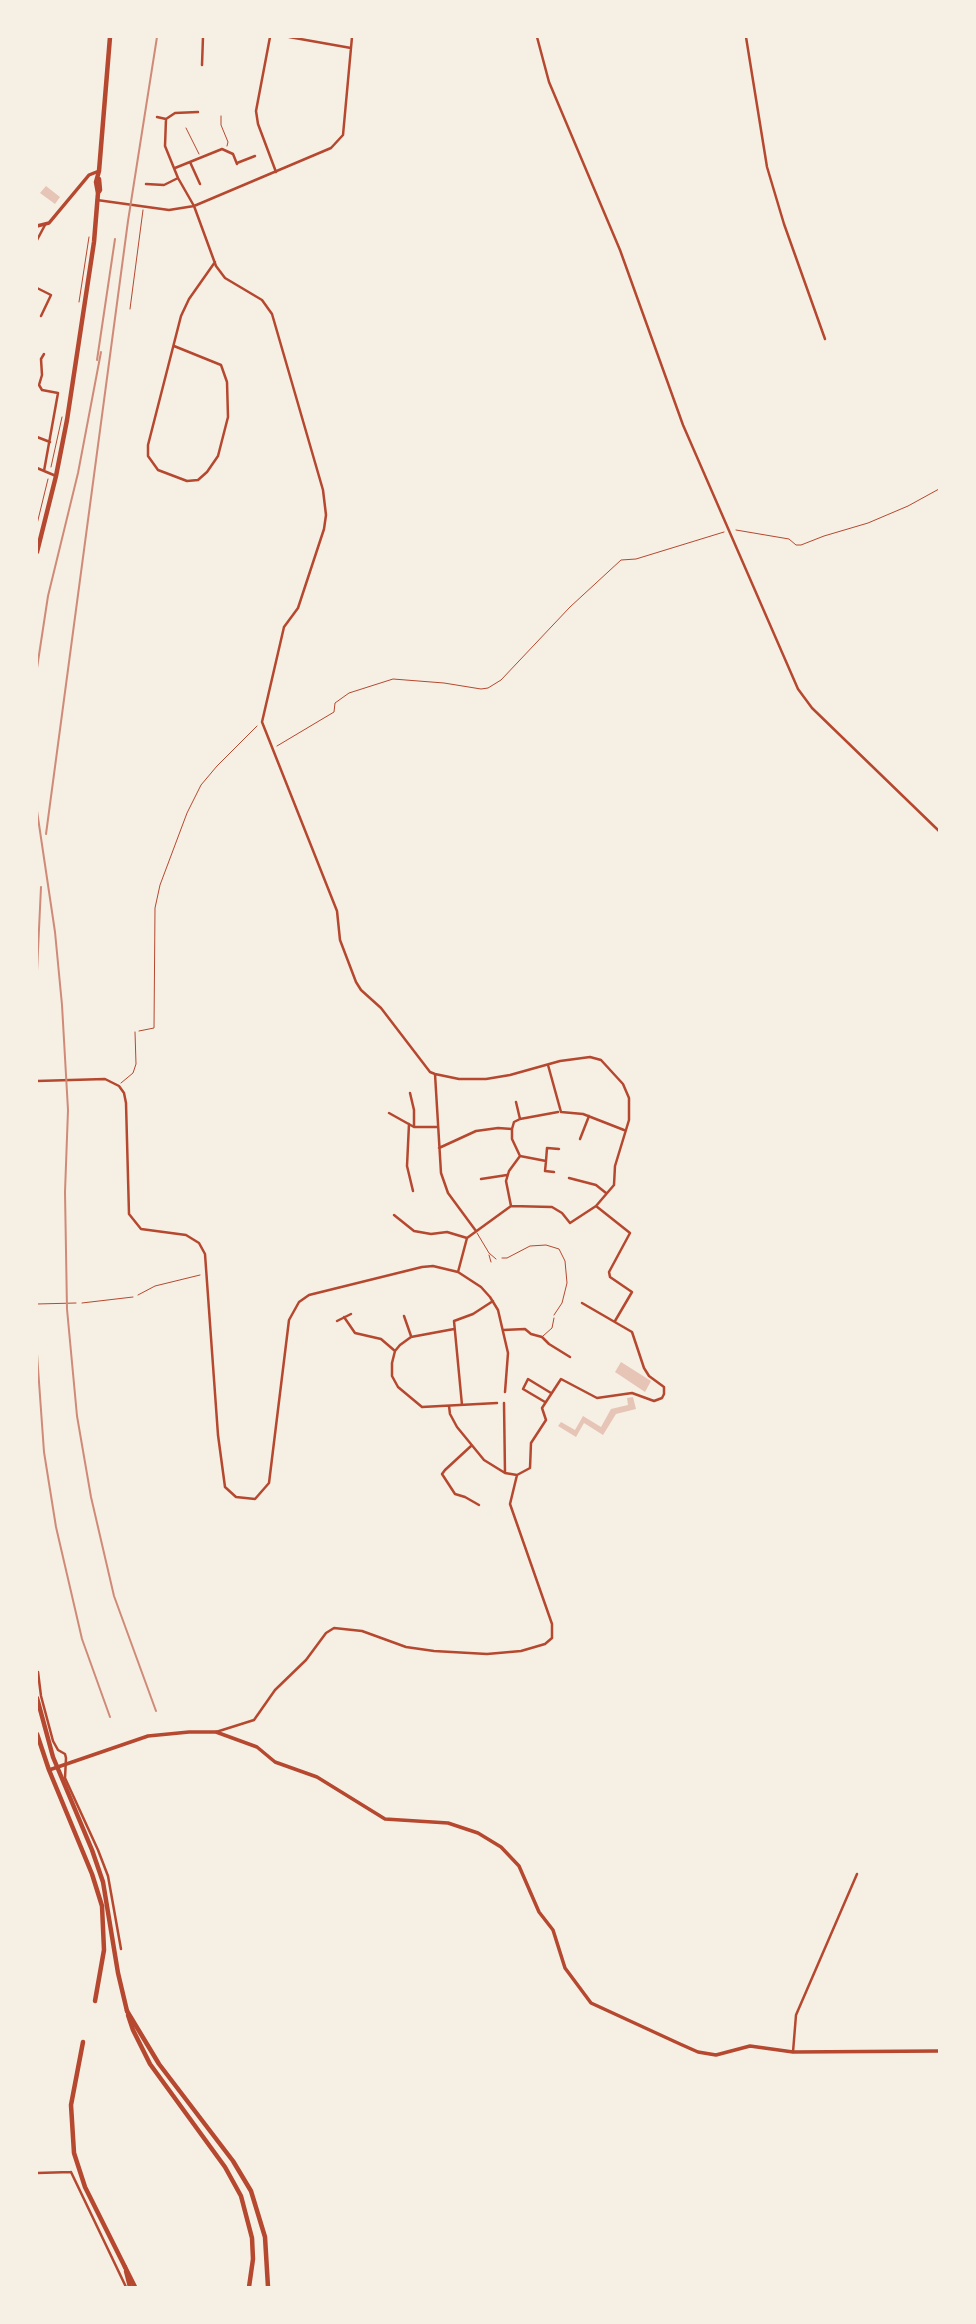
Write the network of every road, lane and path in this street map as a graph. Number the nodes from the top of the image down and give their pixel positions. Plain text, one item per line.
1 (110, 37) edge
2 (203, 37) edge
3 (270, 37) edge
4 (289, 37) edge
5 (352, 37) edge
6 (537, 37) edge
7 (747, 37) edge
8 (351, 48) junction
9 (202, 65) dead end
10 (198, 112) dead end
11 (220, 116) dead end
12 (156, 117) dead end
13 (166, 119) junction
14 (186, 128) dead end
15 (226, 150) junction
16 (255, 156) dead end
17 (200, 157) junction
18 (190, 162) junction
19 (174, 169) junction
20 (99, 171) junction
21 (276, 172) junction
22 (178, 178) junction
23 (146, 184) dead end
24 (200, 184) dead end
25 (97, 200) junction
26 (194, 206) junction
27 (142, 207) junction
28 (45, 225) junction
29 (37, 226) edge
30 (89, 235) dead end
31 (37, 240) edge
32 (215, 262) junction
33 (37, 288) edge
34 (78, 309) dead end
35 (130, 309) dead end
36 (41, 316) dead end
37 (825, 338) dead end
38 (174, 346) junction
39 (44, 354) dead end
40 (42, 390) junction
41 (38, 394) edge
42 (63, 411) dead end
43 (37, 437) edge
44 (50, 442) junction
45 (37, 468) edge
46 (44, 471) junction
47 (50, 474) junction
48 (56, 476) junction
49 (939, 489) edge
50 (37, 524) edge
51 (729, 531) junction
52 (39, 538) edge
53 (37, 552) edge
54 (261, 722) junction
55 (272, 749) junction
56 (939, 831) edge
57 (135, 1032) joint
58 (548, 1065) junction
59 (435, 1074) junction
60 (37, 1081) edge
61 (119, 1086) junction
62 (410, 1093) dead end
63 (516, 1102) dead end
64 (558, 1112) dead end
65 (390, 1113) dead end
66 (589, 1116) junction
67 (520, 1119) junction
68 (409, 1124) junction
69 (414, 1127) junction
70 (437, 1127) junction
71 (512, 1129) junction
72 (626, 1130) junction
73 (580, 1139) dead end
74 (439, 1148) junction
75 (559, 1149) dead end
76 (520, 1156) junction
77 (546, 1160) junction
78 (554, 1172) dead end
79 (507, 1175) junction
80 (569, 1178) dead end
81 (481, 1179) dead end
82 (413, 1191) dead end
83 (606, 1193) junction
84 (511, 1206) junction
85 (596, 1206) junction
86 (394, 1215) dead end
87 (476, 1231) junction
88 (467, 1238) junction
89 (489, 1253) junction
90 (496, 1259) joint
91 (491, 1262) dead end
92 (458, 1272) junction
93 (206, 1273) junction
94 (133, 1297) joint
95 (493, 1301) junction
96 (82, 1303) joint
97 (582, 1303) dead end
98 (38, 1304) edge
99 (351, 1314) dead end
100 (404, 1316) dead end
101 (344, 1317) junction
102 (553, 1318) joint
103 (337, 1321) dead end
104 (615, 1321) junction
105 (454, 1329) junction
106 (503, 1330) junction
107 (411, 1337) junction
108 (542, 1337) junction
109 (395, 1351) junction
110 (570, 1357) dead end
111 (505, 1392) dead end
112 (551, 1392) junction
113 (545, 1402) junction
114 (497, 1403) dead end
115 (504, 1403) dead end
116 (462, 1405) junction
117 (449, 1406) junction
118 (471, 1446) junction
119 (505, 1473) junction
120 (517, 1475) junction
121 (478, 1505) dead end
122 (38, 1672) edge
123 (37, 1698) edge
124 (47, 1729) junction
125 (216, 1732) junction
126 (37, 1734) edge
127 (67, 1764) junction
128 (57, 1768) junction
129 (49, 1770) junction
130 (65, 1778) junction
131 (64, 1785) junction
132 (857, 1874) dead end
133 (121, 1949) dead end
134 (95, 2001) dead end
135 (127, 2011) junction
136 (83, 2042) dead end
137 (939, 2051) edge
138 (793, 2052) junction
139 (77, 2164) junction
140 (71, 2172) junction
141 (37, 2173) edge
142 (131, 2287) edge
143 (249, 2287) edge
144 (268, 2287) edge

1 - 20 main road
2 - 9 street
3 - 21 street
4 - 8 street
5 - 8 street
6 - 51 street
7 - 37 street
8 - 21 street
10 - 13 street
11 - 15 path
12 - 13 street
13 - 19 street
14 - 17 path
15 - 16 street
15 - 17 street
17 - 18 street
18 - 19 street
18 - 24 street
19 - 22 street
20 - 25 main road
20 - 28 street
21 - 26 street
22 - 23 street
22 - 26 street
25 - 27 street
25 - 48 main road
26 - 27 street
26 - 32 street
27 - 35 lane
28 - 29 street
28 - 31 street
30 - 34 path
32 - 38 street
32 - 54 street
33 - 36 street
38 - 38 street
39 - 40 street
40 - 41 street
40 - 44 street
42 - 47 path
43 - 44 street
44 - 46 street
45 - 46 street
46 - 47 street
47 - 48 street
47 - 50 path
48 - 52 main road
49 - 51 path
51 - 55 path
51 - 56 street
52 - 53 main road
54 - 55 street
54 - 57 path
55 - 59 street
57 - 61 lane
58 - 59 street
58 - 66 street
58 - 72 street
59 - 70 street
60 - 61 street
61 - 93 street
62 - 69 street
63 - 67 street
64 - 67 street
65 - 68 street
66 - 72 street
66 - 73 street
67 - 71 street
68 - 69 street
68 - 82 street
69 - 70 street
70 - 74 street
71 - 74 street
71 - 76 street
72 - 83 street
74 - 87 street
75 - 77 street
76 - 77 street
76 - 79 street
77 - 78 street
79 - 81 street
79 - 84 street
80 - 83 street
83 - 85 street
84 - 85 street
84 - 87 street
85 - 104 street
86 - 88 street
87 - 88 street
87 - 89 lane
88 - 92 street
89 - 90 lane
89 - 91 lane
90 - 102 path
92 - 93 street
92 - 95 street
93 - 94 path
94 - 96 lane
95 - 105 street
95 - 106 street
96 - 98 path
97 - 104 street
99 - 101 street
100 - 107 street
101 - 103 street
101 - 109 street
102 - 108 lane
104 - 112 street
105 - 107 street
105 - 116 street
106 - 108 street
106 - 111 street
107 - 109 street
108 - 110 street
109 - 117 street
112 - 113 street
112 - 113 street
113 - 120 street
114 - 116 street
115 - 119 street
116 - 117 street
117 - 118 street
118 - 119 street
118 - 121 street
119 - 120 street
120 - 125 street
122 - 124 street
123 - 124 main road
124 - 127 street
124 - 128 main road
125 - 127 street
125 - 138 street
126 - 129 main road
127 - 128 street
127 - 130 street
128 - 129 street
128 - 131 main road
129 - 134 main road
130 - 131 street
130 - 133 street
131 - 135 main road
132 - 138 street
135 - 143 main road
135 - 144 main road
136 - 139 main road
137 - 138 street
139 - 140 street
139 - 142 main road
140 - 141 street
140 - 142 street

